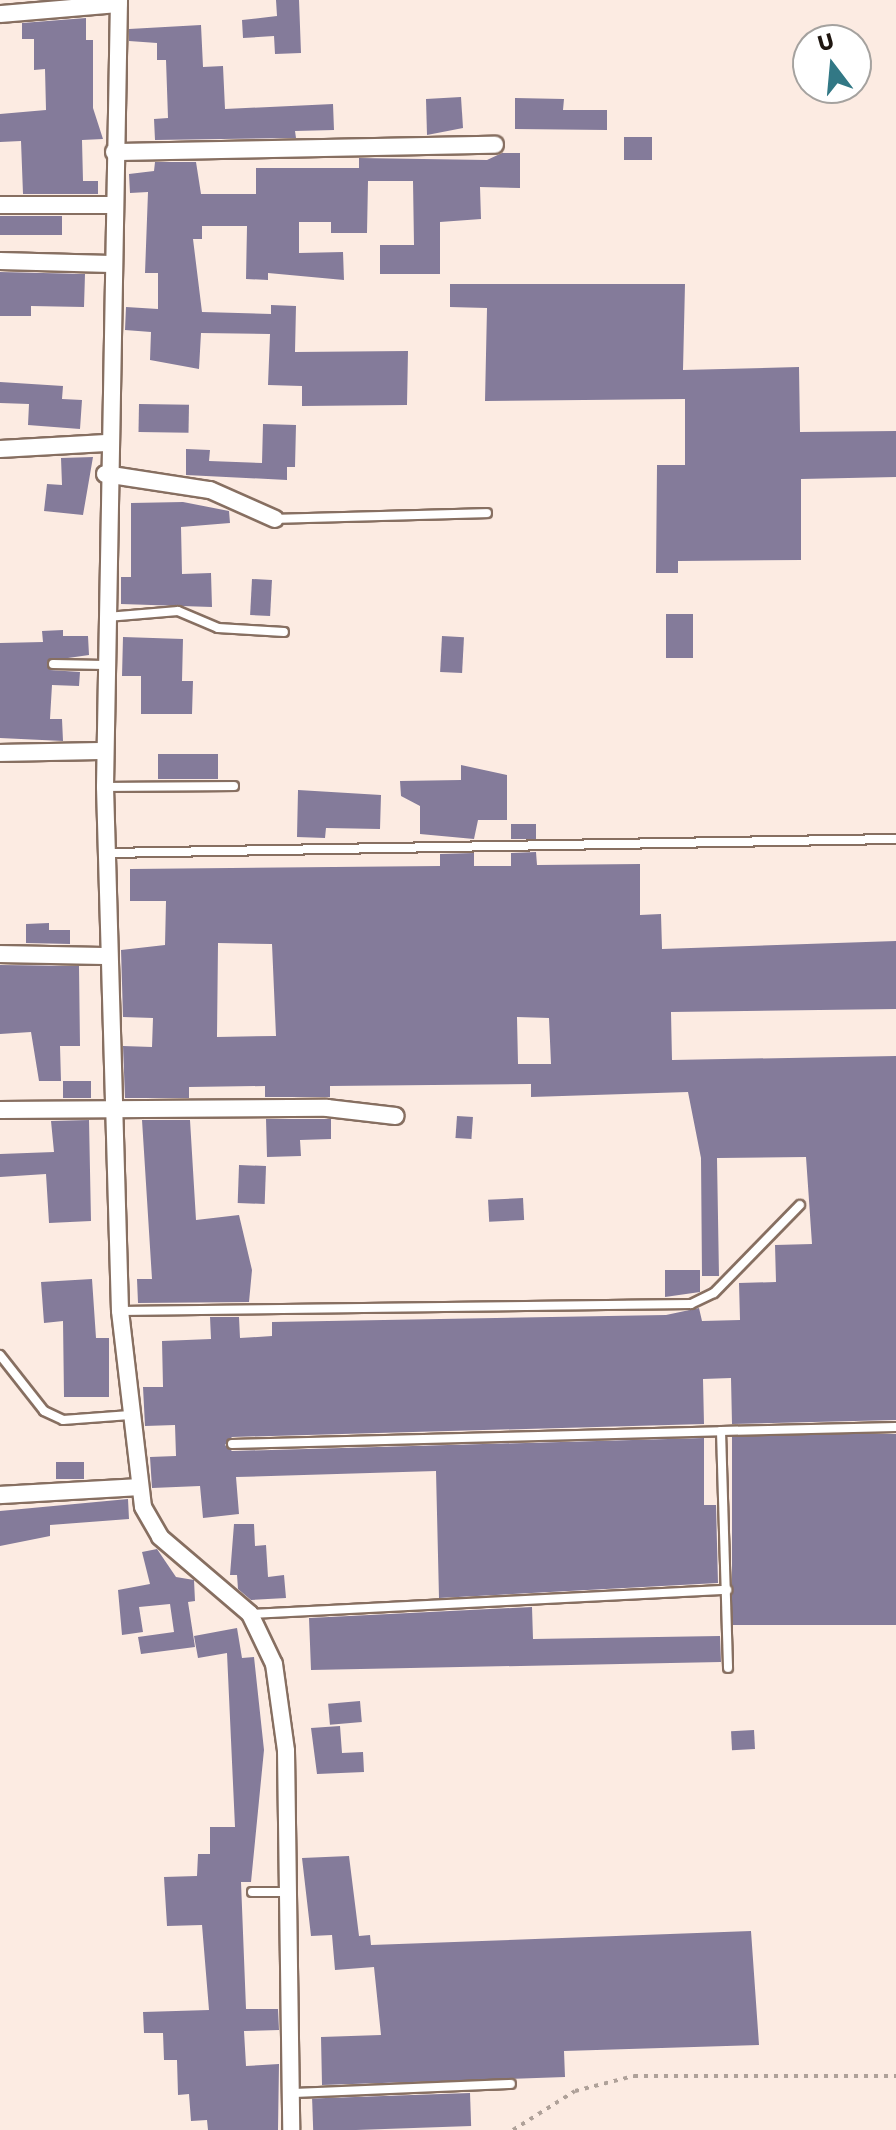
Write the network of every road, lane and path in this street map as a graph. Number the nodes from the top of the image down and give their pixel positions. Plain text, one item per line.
1 (119, 2) edge
2 (0, 14) edge
3 (495, 145) dead end
4 (114, 152) junction
5 (0, 205) edge
6 (113, 205) junction
7 (0, 261) edge
8 (111, 264) junction
9 (106, 443) junction
10 (0, 449) edge
11 (105, 474) junction
12 (487, 513) dead end
13 (275, 519) joint
14 (106, 617) junction
15 (284, 632) dead end
16 (53, 664) dead end
17 (105, 665) junction
18 (105, 751) junction
19 (0, 753) edge
20 (234, 786) dead end
21 (105, 787) junction
22 (896, 839) edge
23 (106, 853) junction
24 (0, 954) edge
25 (109, 956) junction
26 (0, 1110) edge
27 (109, 1112) junction
28 (396, 1116) dead end
29 (800, 1205) dead end
30 (120, 1311) junction
31 (0, 1355) edge
32 (130, 1415) junction
33 (896, 1427) edge
34 (721, 1431) junction
35 (232, 1444) dead end
36 (137, 1487) junction
37 (0, 1495) edge
38 (727, 1590) junction
39 (250, 1614) junction
40 (728, 1668) dead end
41 (252, 1892) dead end
42 (288, 1892) junction
43 (896, 2076) edge
44 (511, 2084) dead end
45 (292, 2093) junction
46 (291, 2130) edge
47 (513, 2130) edge

1 - 2 street
1 - 4 street
3 - 4 street
4 - 6 street
5 - 6 street
6 - 8 street
7 - 8 street
8 - 9 street
9 - 10 street
9 - 11 street
11 - 13 street
11 - 14 street
12 - 13 lane
14 - 15 lane
14 - 17 street
16 - 17 lane
17 - 18 street
18 - 19 street
18 - 21 street
20 - 21 lane
21 - 23 street
22 - 23 lane
23 - 25 street
24 - 25 street
25 - 27 street
26 - 27 street
27 - 28 street
27 - 30 street
29 - 30 lane
30 - 32 street
31 - 32 lane
32 - 36 street
33 - 34 lane
34 - 35 lane
34 - 38 lane
36 - 37 street
36 - 39 street
38 - 39 lane
38 - 40 lane
39 - 42 street
41 - 42 lane
42 - 45 street
43 - 47 path
44 - 45 lane
45 - 46 street

